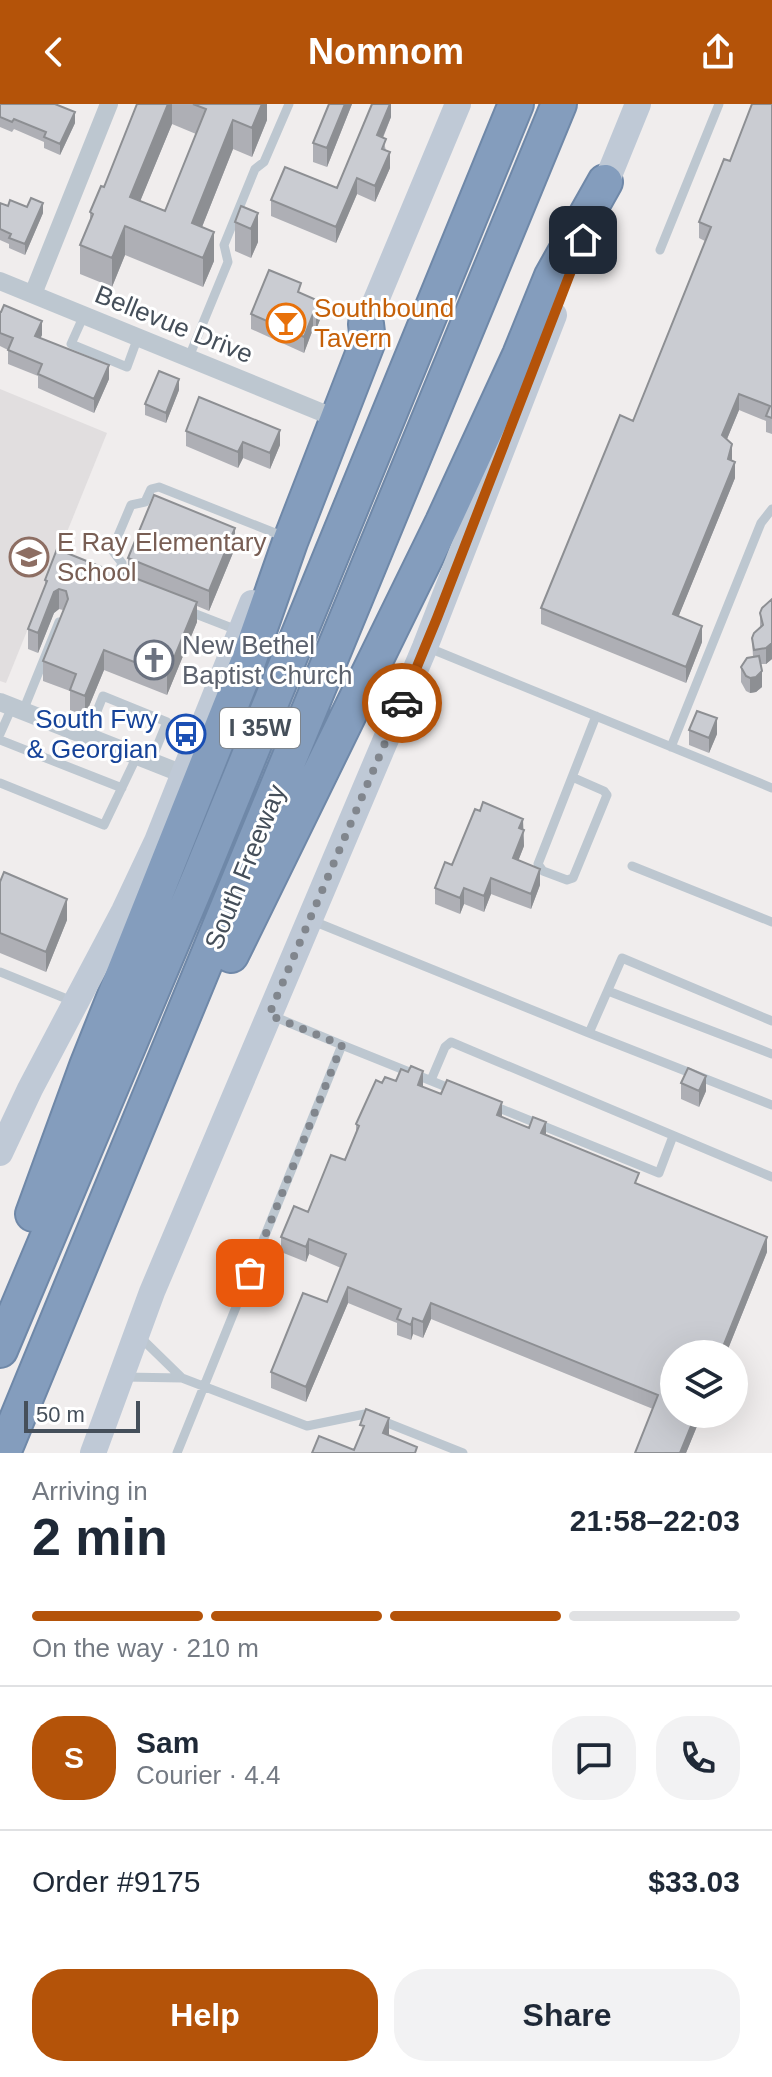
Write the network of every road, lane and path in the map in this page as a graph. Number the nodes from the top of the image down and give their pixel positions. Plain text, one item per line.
1 (109, 104) edge
2 (289, 104) edge
3 (458, 104) edge
4 (516, 104) edge
5 (559, 104) edge
6 (638, 104) edge
7 (719, 104) edge
8 (605, 182) junction
9 (660, 250) dead end
10 (0, 281) edge
11 (33, 294) junction
12 (84, 315) junction
13 (366, 324) junction
14 (138, 337) junction
15 (189, 357) junction
16 (328, 415) junction
17 (772, 509) edge
18 (280, 535) junction
19 (135, 589) edge
20 (174, 605) edge
21 (61, 616) edge
22 (241, 632) junction
23 (425, 647) junction
24 (12, 707) edge
25 (596, 716) junction
26 (87, 736) junction
27 (0, 737) edge
28 (671, 747) junction
29 (144, 759) junction
30 (183, 774) junction
31 (572, 777) junction
32 (0, 783) edge
33 (122, 788) junction
34 (772, 788) edge
35 (632, 866) dead end
36 (310, 919) junction
37 (772, 922) edge
38 (0, 972) edge
39 (608, 991) junction
40 (75, 1003) junction
41 (269, 1015) junction
42 (772, 1021) edge
43 (589, 1033) junction
44 (342, 1045) junction
45 (772, 1054) edge
46 (431, 1080) junction
47 (155, 1087) junction
48 (459, 1092) edge
49 (488, 1103) edge
50 (772, 1105) edge
51 (673, 1136) junction
52 (0, 1153) edge
53 (772, 1177) edge
54 (0, 1304) edge
55 (137, 1334) junction
56 (0, 1350) edge
57 (121, 1377) junction
58 (182, 1378) junction
59 (205, 1387) junction
60 (3, 1453) edge
61 (93, 1453) edge
62 (177, 1453) edge
63 (463, 1453) edge

1 - 11 street
2 - 15 lane
3 - 13 main road
4 - 56 highway, South Freeway / I 35W
5 - 47 highway, South Freeway / I 35W
6 - 8 main road
7 - 9 lane
8 - 23 main road
8 - 47 highway
10 - 11 street, Bellevue Drive
11 - 12 street, Bellevue Drive
12 - 14 street, Bellevue Drive
12 - 14 lane
13 - 16 main road
13 - 54 highway
14 - 15 street, Bellevue Drive
15 - 16 street, Bellevue Drive
16 - 18 main road
17 - 28 lane
18 - 19 lane
18 - 22 main road
20 - 22 lane
21 - 24 lane
22 - 30 main road
23 - 25 lane
23 - 36 main road
24 - 26 street
24 - 27 lane
25 - 28 lane
25 - 31 lane
26 - 29 street
26 - 29 lane
27 - 33 lane
28 - 34 lane
29 - 30 street
29 - 33 lane
30 - 40 main road
31 - 31 lane
32 - 33 lane
35 - 37 lane
36 - 41 main road
36 - 43 lane
38 - 40 lane
39 - 42 lane
39 - 43 lane
39 - 45 lane
40 - 52 main road
41 - 44 lane
41 - 55 main road
43 - 50 lane
44 - 46 lane
44 - 59 lane
46 - 48 lane
46 - 51 lane
47 - 60 highway, South Freeway / I 35W
49 - 51 lane
51 - 53 lane
55 - 57 main road
55 - 58 lane
57 - 58 lane
57 - 61 main road
58 - 59 lane
59 - 62 lane
59 - 63 lane

